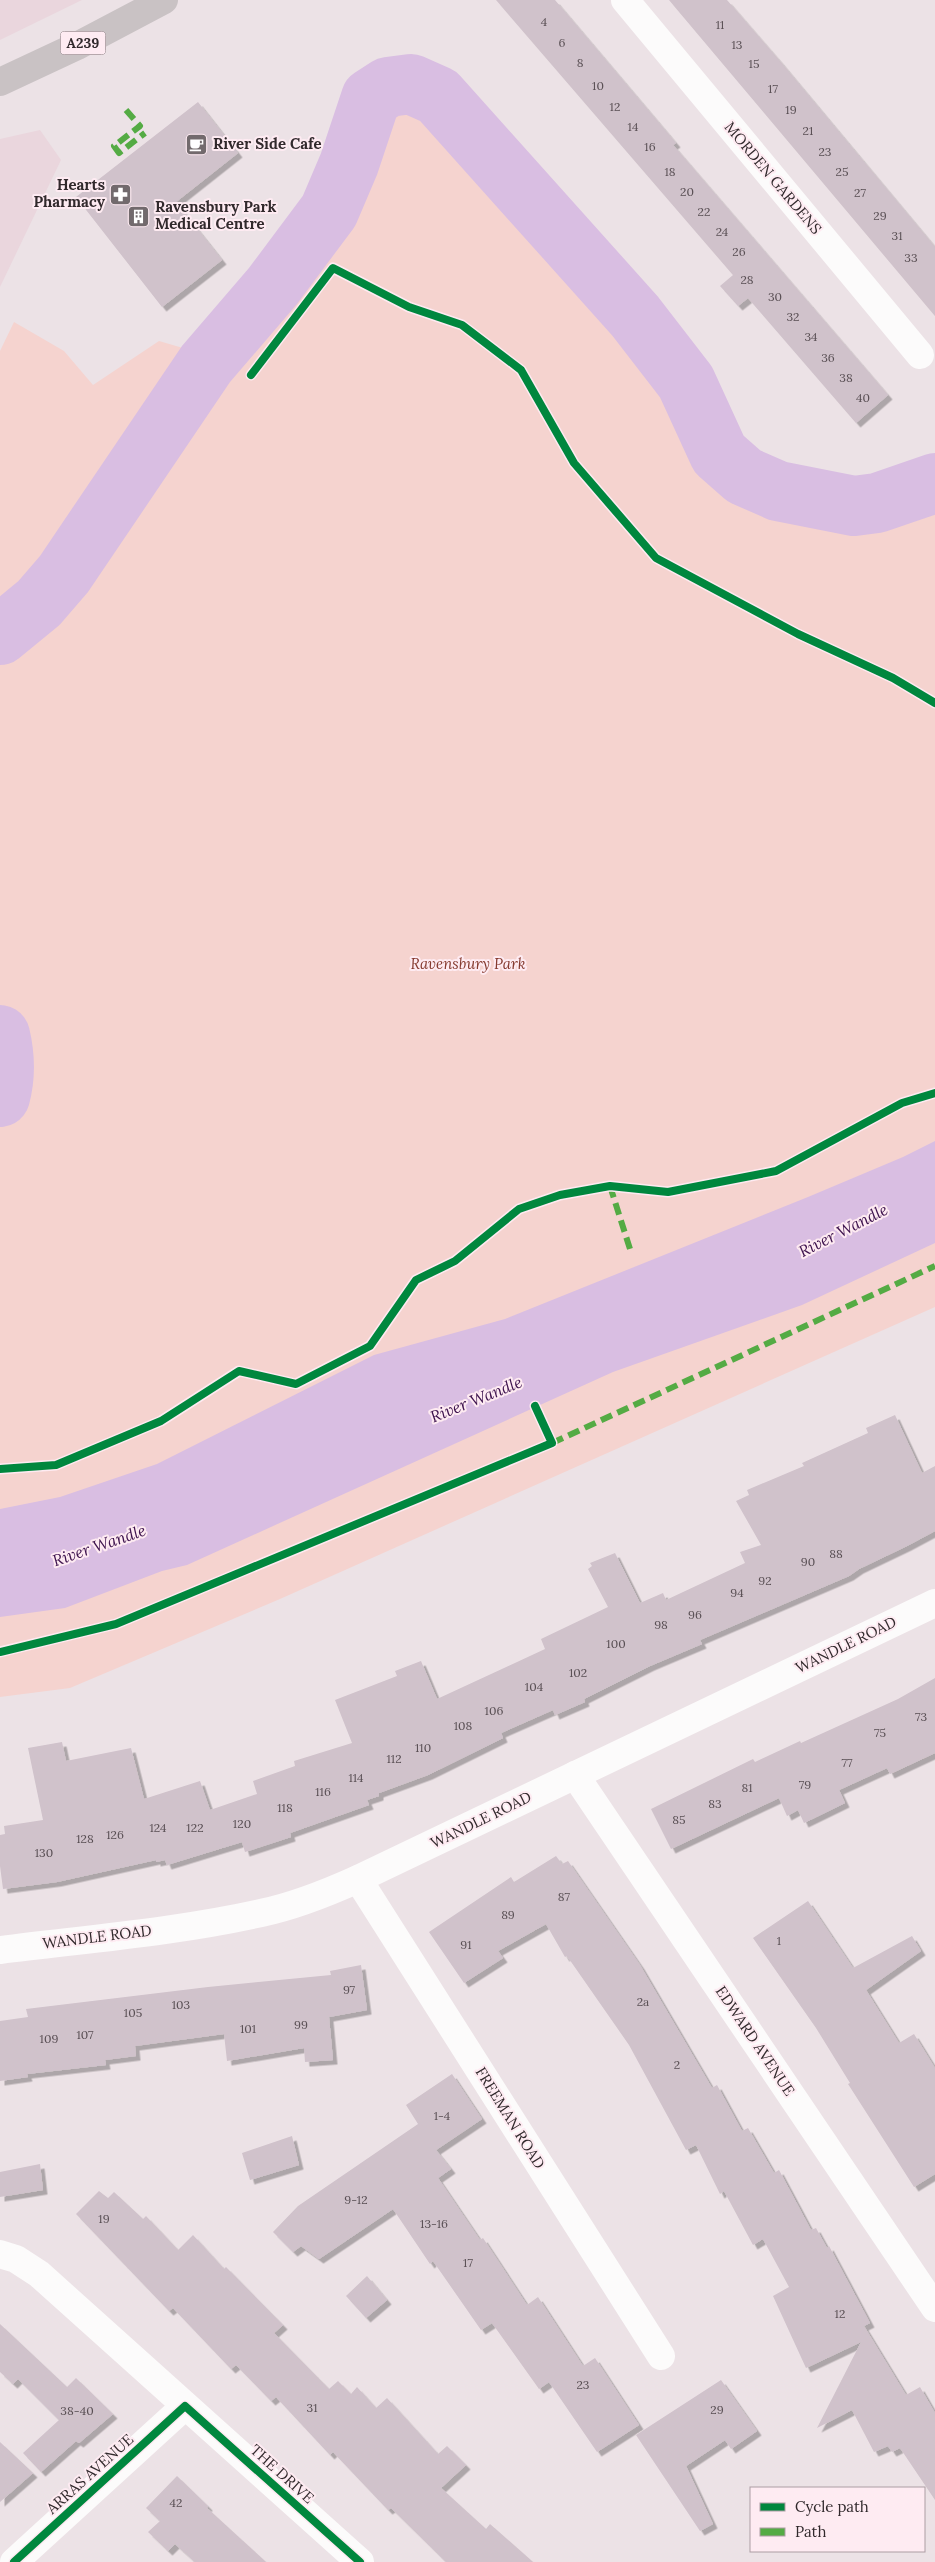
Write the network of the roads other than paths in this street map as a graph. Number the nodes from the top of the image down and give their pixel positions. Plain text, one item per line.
1 (164, 0) edge
2 (625, 0) edge
3 (0, 82) edge
4 (920, 355) dead end
5 (935, 1603) edge
6 (575, 1775) junction
7 (358, 1879) junction
8 (0, 1950) edge
9 (0, 2254) edge
10 (935, 2308) edge
11 (661, 2356) dead end
12 (185, 2406) junction
13 (14, 2562) edge
14 (360, 2562) edge

1 - 3 main road, A239
2 - 4 street, MORDEN GARDENS
5 - 6 street, WANDLE ROAD
6 - 7 street, WANDLE ROAD
6 - 10 street, EDWARD AVENUE
7 - 8 street, WANDLE ROAD
7 - 11 street, FREEMAN ROAD
9 - 12 street, THE DRIVE
12 - 13 street, ARRAS AVENUE
12 - 14 street, THE DRIVE

